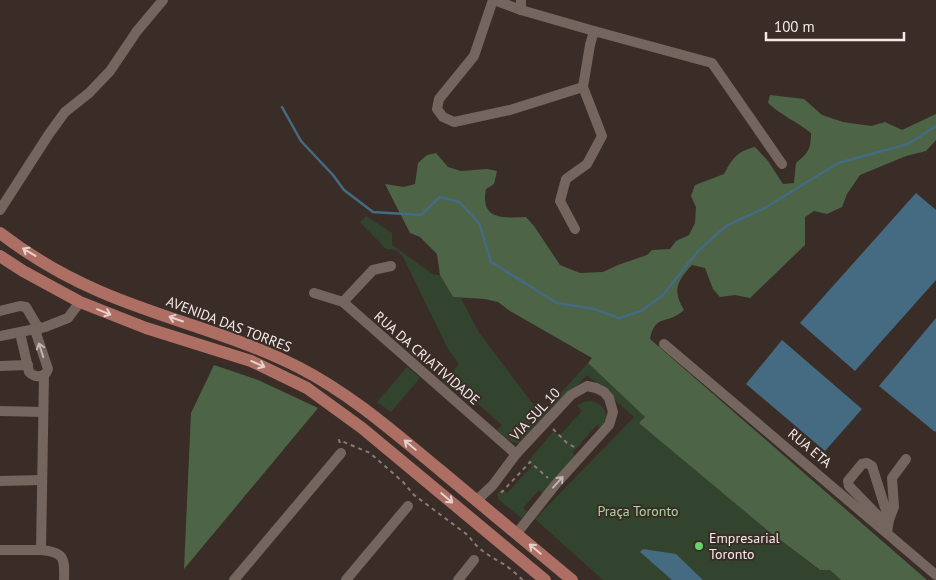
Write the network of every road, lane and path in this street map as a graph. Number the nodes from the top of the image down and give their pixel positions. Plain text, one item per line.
1 (163, 0) edge
2 (494, 0) edge
3 (521, 5) edge
4 (594, 32) junction
5 (583, 87) junction
6 (782, 164) dead end
7 (0, 210) edge
8 (575, 229) dead end
9 (0, 233) edge
10 (0, 256) edge
11 (391, 266) dead end
12 (314, 293) dead end
13 (80, 302) junction
14 (343, 302) junction
15 (0, 311) edge
16 (37, 329) junction
17 (20, 333) junction
18 (0, 336) edge
19 (664, 344) dead end
20 (28, 365) junction
21 (0, 366) edge
22 (44, 375) junction
23 (0, 412) edge
24 (44, 412) junction
25 (545, 422) junction
26 (341, 453) joint
27 (516, 454) junction
28 (584, 454) junction
29 (906, 459) dead end
30 (42, 480) junction
31 (0, 481) edge
32 (556, 484) junction
33 (493, 485) junction
34 (476, 501) junction
35 (408, 506) dead end
36 (888, 526) junction
37 (517, 534) junction
38 (0, 550) edge
39 (40, 550) junction
40 (474, 560) dead end
41 (936, 575) edge
42 (64, 580) edge
43 (234, 580) edge
44 (346, 580) edge
45 (458, 580) edge
46 (523, 580) edge
47 (545, 580) edge
48 (572, 580) edge

1 - 7 street
2 - 3 street
2 - 5 street
3 - 4 street
4 - 5 street
4 - 6 street
5 - 8 street
34 -> 9 main road, AVENIDA DAS TORRES
10 - 13 main road, AVENIDA DAS TORRES
11 - 14 street
12 - 14 street, RUA DA CRIATIVIDADE
13 - 16 street
13 -> 47 main road, AVENIDA DAS TORRES
14 - 27 street, RUA DA CRIATIVIDADE
15 - 16 street
16 - 17 street
22 -> 16 street
17 - 18 street
17 - 20 street
19 - 36 street, RUA ETA
20 - 21 street
20 - 22 street
22 - 24 street
23 - 24 street
24 - 30 street
25 - 27 street, VIA SUL 10
25 - 28 path
25 - 28 street, VIA SUL 10
26 - 43 street
26 - 46 path
27 - 33 street, VIA SUL 10
32 -> 28 street, VIA SUL 10
29 - 36 street
30 - 31 street
30 - 39 street
32 - 33 path
32 - 37 street, VIA SUL 10
33 - 34 street, VIA SUL 10
34 - 37 main road, AVENIDA DAS TORRES
35 - 44 street
36 - 36 street
36 - 41 street, RUA ETA
48 -> 37 main road, AVENIDA DAS TORRES
38 - 39 street
39 - 42 street
40 - 45 street

